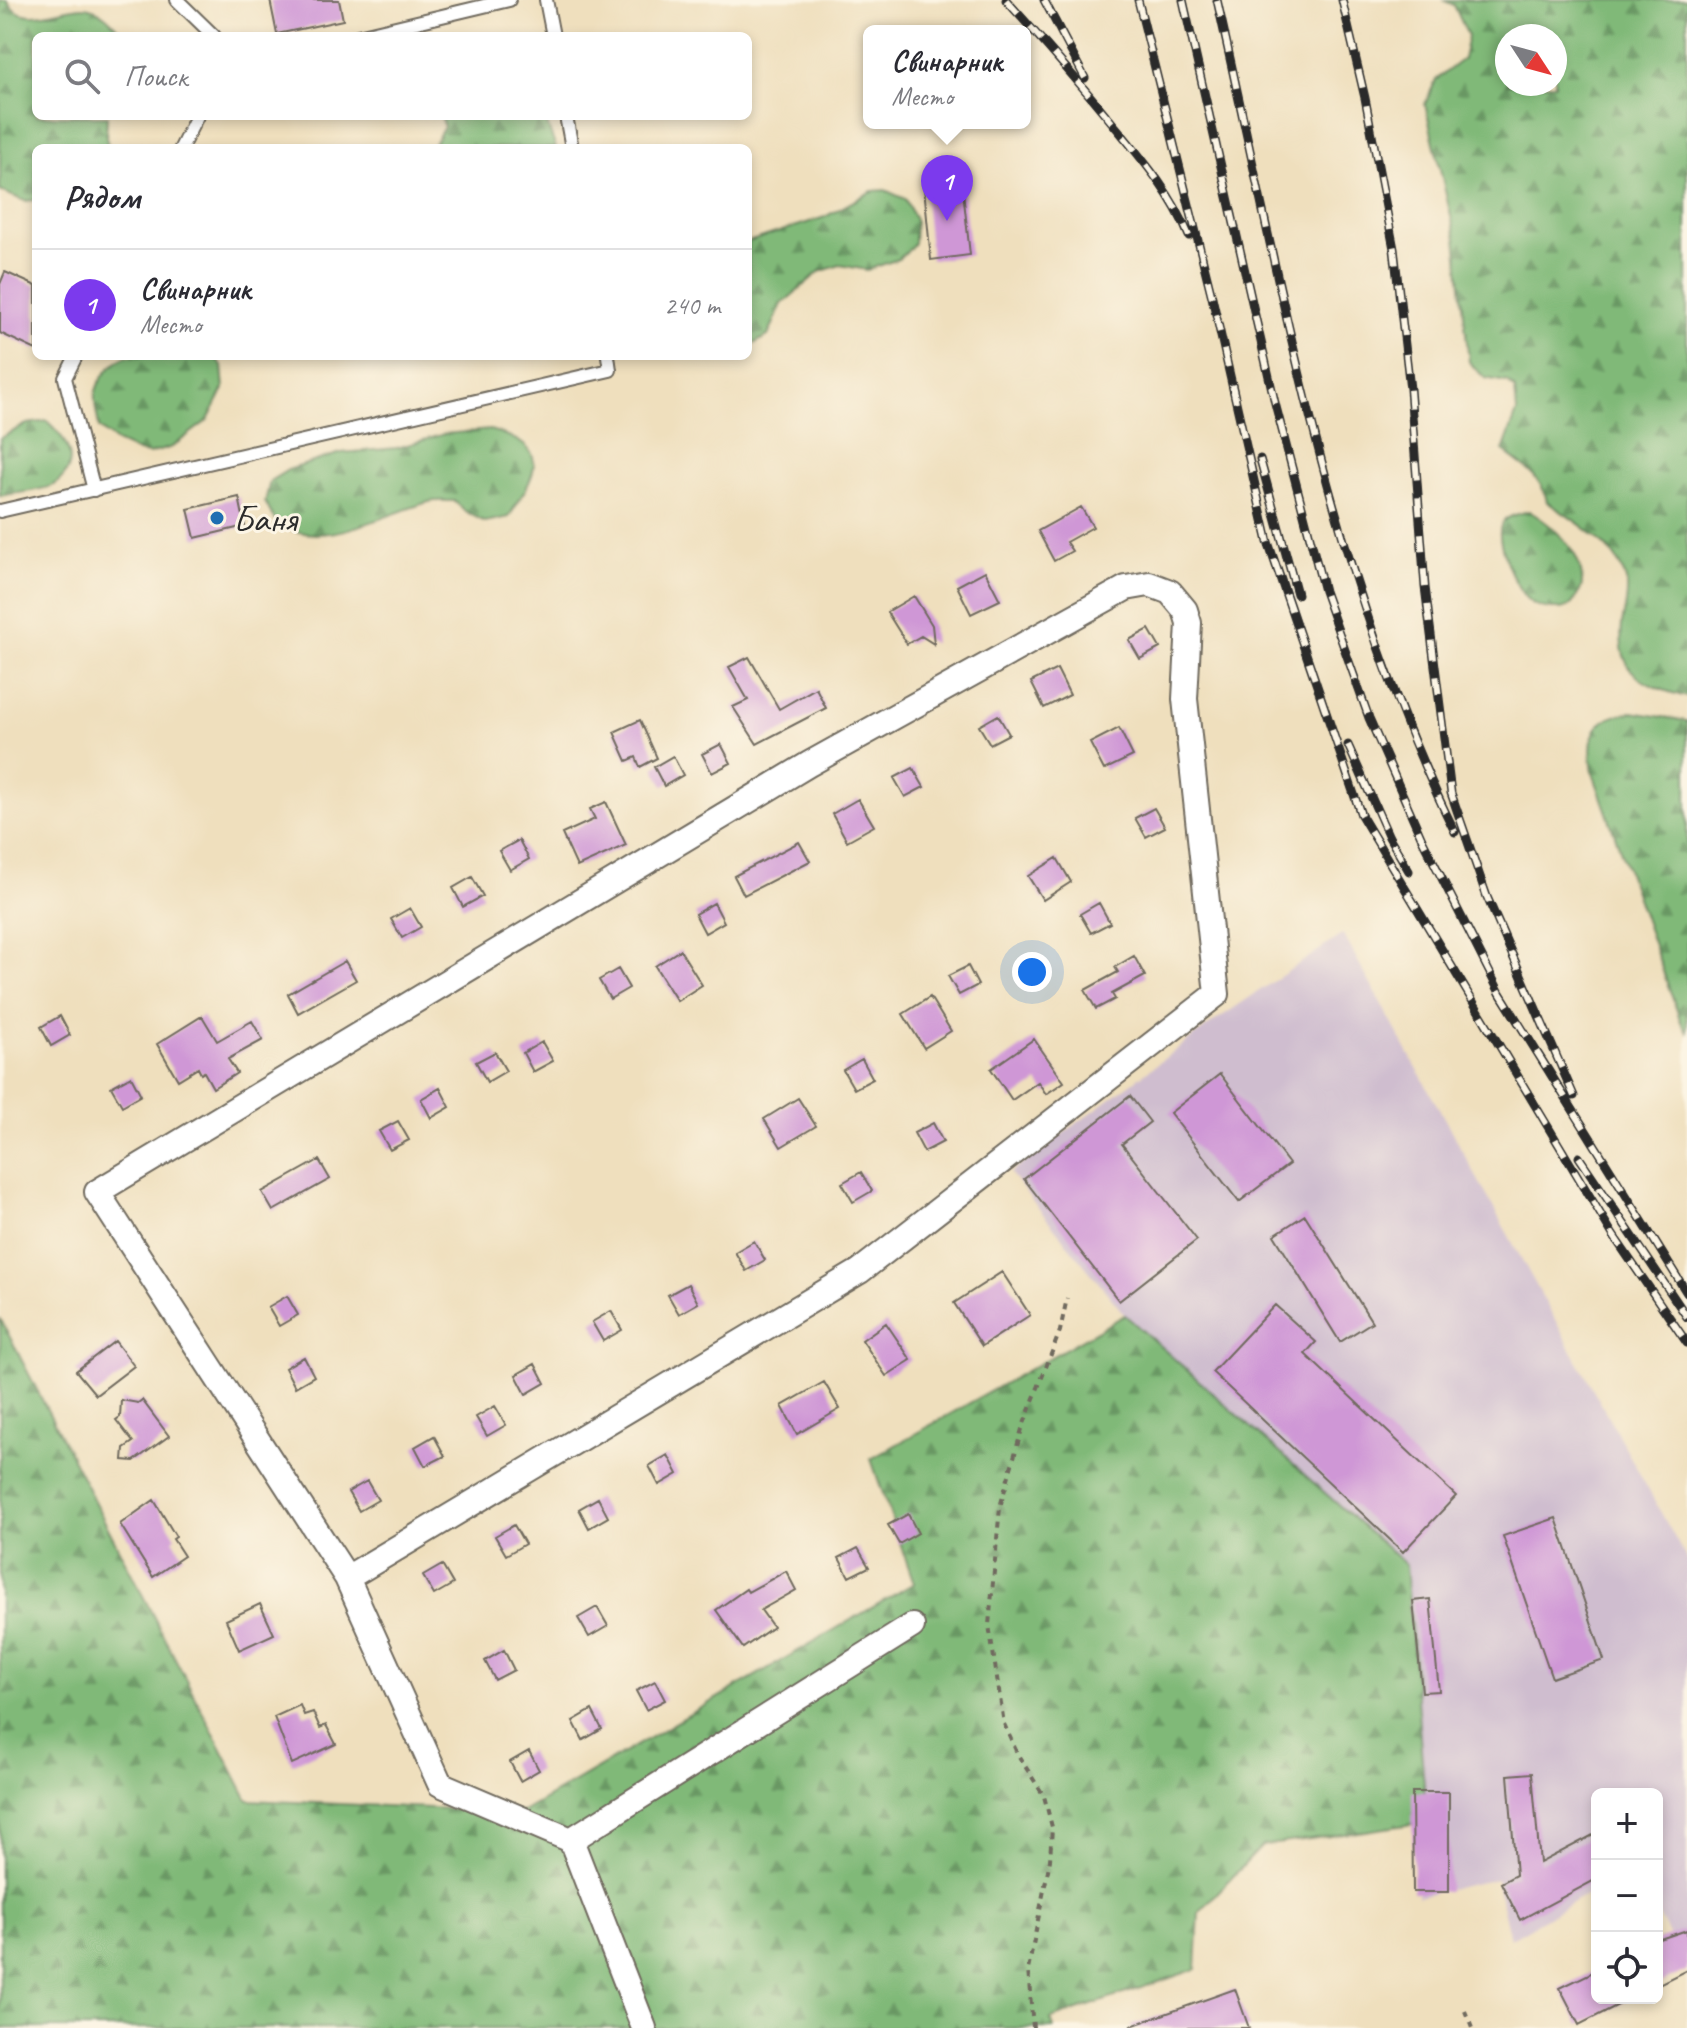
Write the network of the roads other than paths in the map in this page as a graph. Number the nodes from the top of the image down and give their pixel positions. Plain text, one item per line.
1 (177, 0) edge
2 (509, 0) edge
3 (546, 0) edge
4 (210, 32) edge
5 (375, 32) edge
6 (552, 32) edge
7 (195, 120) edge
8 (567, 120) edge
9 (183, 144) edge
10 (571, 144) edge
11 (74, 360) edge
12 (609, 360) edge
13 (94, 490) junction
14 (0, 511) edge
15 (347, 1578) junction
16 (912, 1626) dead end
17 (571, 1840) junction
18 (644, 2028) edge

1 - 4 lane
2 - 5 lane
3 - 6 lane
7 - 9 lane
8 - 10 lane
11 - 13 lane
12 - 13 lane
13 - 14 lane
15 - 15 street
15 - 17 street
16 - 17 street
17 - 18 street

